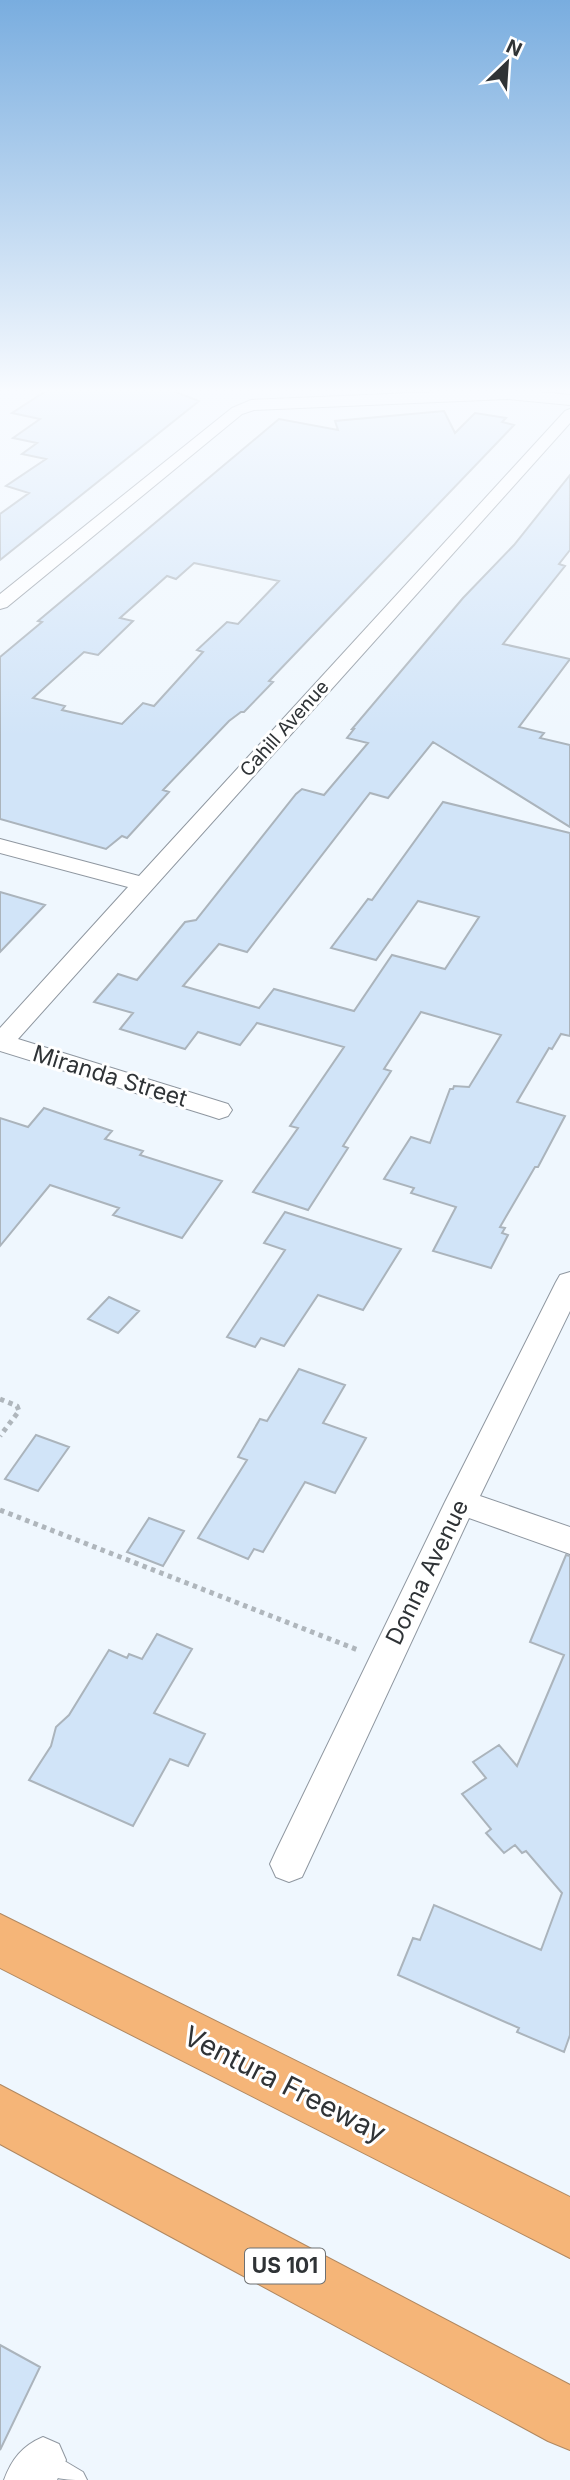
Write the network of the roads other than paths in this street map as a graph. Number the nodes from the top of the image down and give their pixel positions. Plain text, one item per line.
1 (121, 505) edge
2 (487, 505) edge
3 (0, 603) edge
4 (0, 846) edge
5 (142, 884) junction
6 (0, 1043) edge
7 (219, 1110) dead end
8 (570, 1283) edge
9 (461, 1502) junction
10 (570, 1541) edge
11 (289, 1864) dead end
12 (0, 1940) edge
13 (0, 2113) edge
14 (570, 2228) edge
15 (570, 2419) edge

1 - 3 street
2 - 5 street, Cahill Avenue
4 - 5 street
5 - 6 street, Cahill Avenue
6 - 7 street, Miranda Street
8 - 9 street, Donna Avenue
9 - 10 street
9 - 11 street, Donna Avenue
12 - 14 highway, Ventura Freeway
13 - 15 highway, US 101

